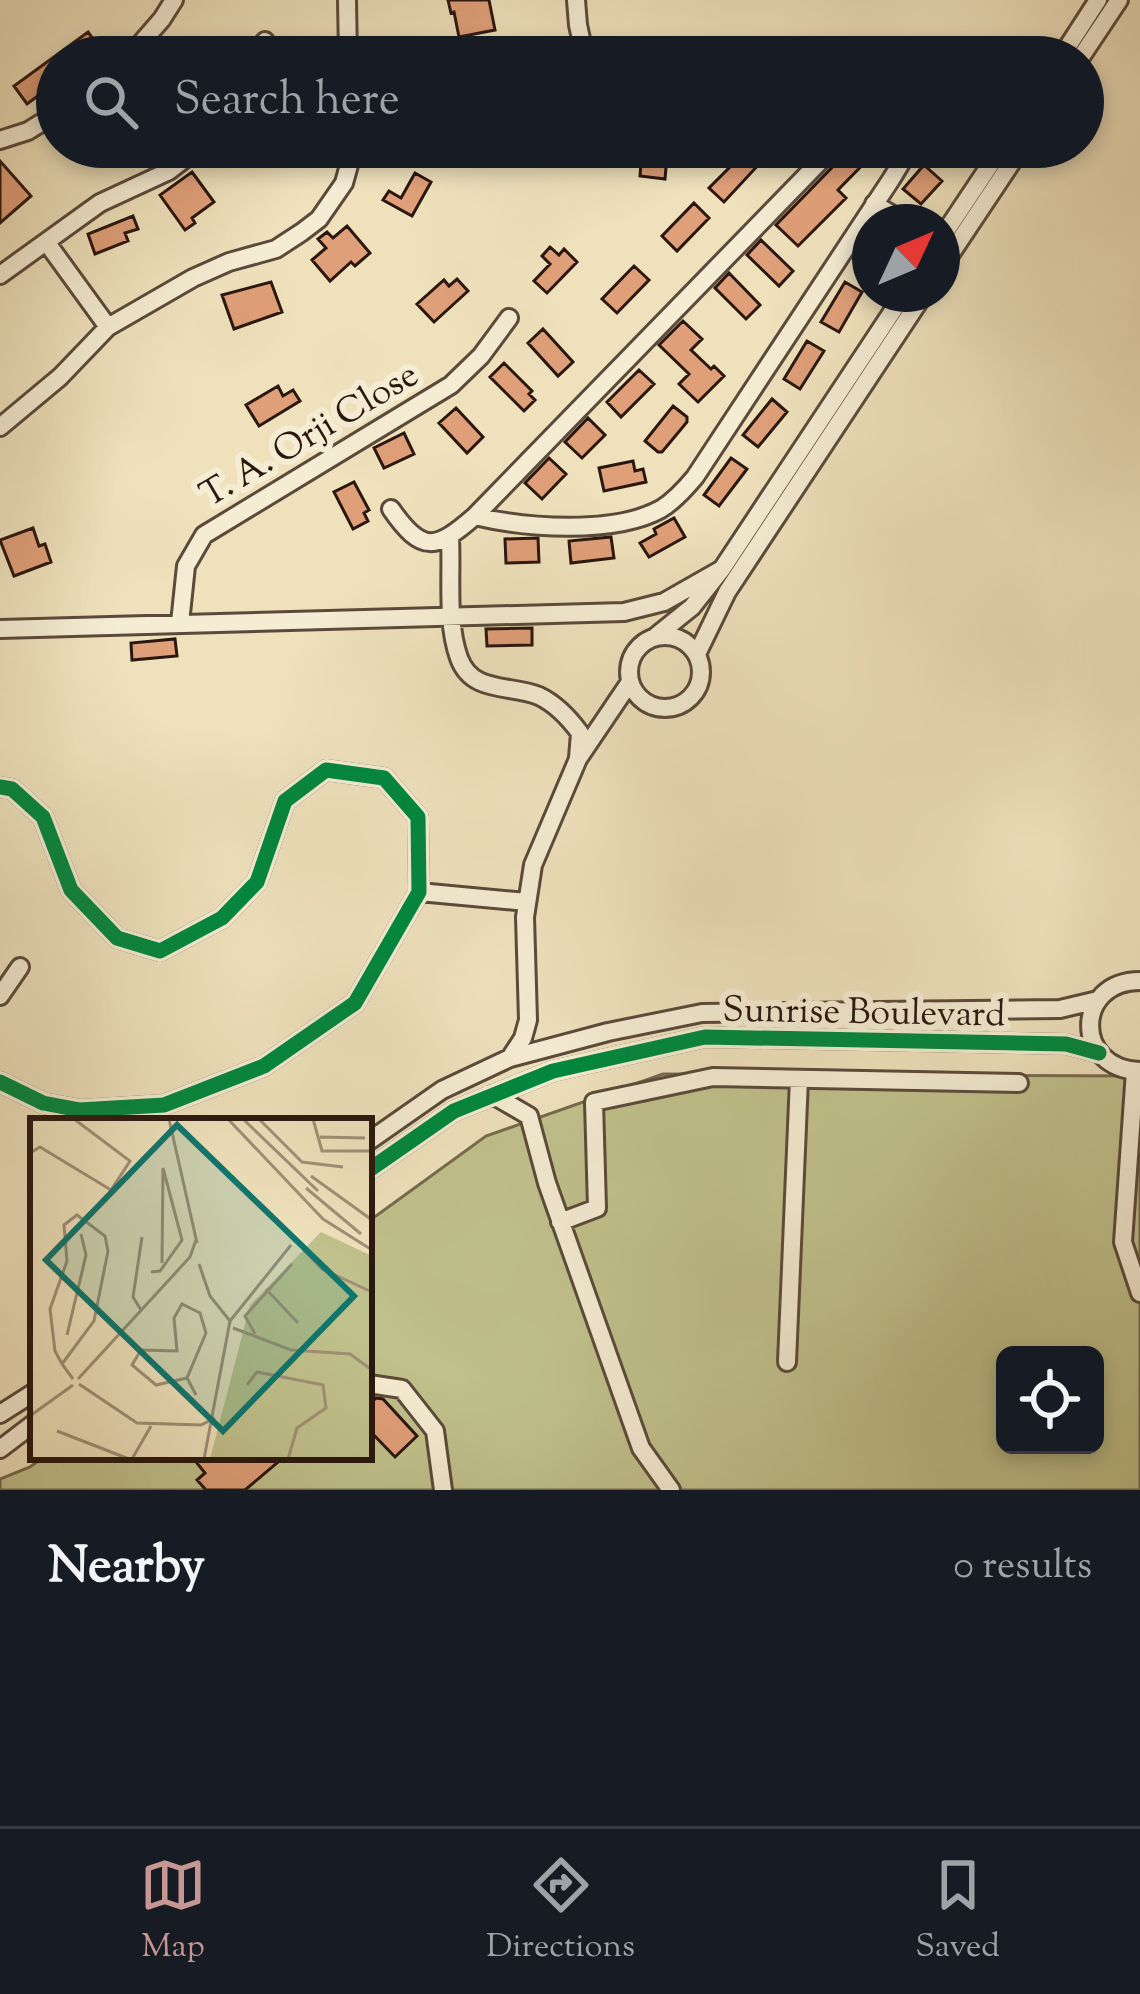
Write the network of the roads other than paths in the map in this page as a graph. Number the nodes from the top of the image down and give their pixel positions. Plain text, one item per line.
1 (174, 0) edge
2 (347, 0) edge
3 (577, 0) edge
4 (1098, 0) edge
5 (1119, 0) edge
6 (147, 36) edge
7 (348, 36) edge
8 (580, 36) edge
9 (1075, 36) edge
10 (1095, 36) edge
11 (36, 126) edge
12 (0, 140) edge
13 (173, 168) edge
14 (348, 168) edge
15 (814, 168) edge
16 (897, 168) edge
17 (988, 168) edge
18 (1008, 168) edge
19 (874, 204) edge
20 (960, 210) edge
21 (852, 238) edge
22 (960, 240) edge
23 (47, 243) junction
24 (0, 275) edge
25 (892, 312) edge
26 (912, 312) edge
27 (508, 318) dead end
28 (108, 327) junction
29 (0, 427) edge
30 (391, 509) dead end
31 (475, 516) junction
32 (450, 537) junction
33 (722, 569) junction
34 (453, 616) junction
35 (180, 623) junction
36 (0, 628) edge
37 (656, 636) junction
38 (697, 654) junction
39 (630, 682) junction
40 (578, 759) junction
41 (0, 788) edge
42 (419, 892) junction
43 (527, 902) junction
44 (20, 968) dead end
45 (1140, 981) edge
46 (0, 996) edge
47 (1098, 1000) junction
48 (1099, 1053) junction
49 (510, 1058) junction
50 (1137, 1071) edge
51 (799, 1079) junction
52 (0, 1082) edge
53 (1019, 1083) dead end
54 (493, 1095) junction
55 (78, 1116) edge
56 (372, 1139) edge
57 (372, 1168) edge
58 (560, 1222) junction
59 (1140, 1293) edge
60 (787, 1361) dead end
61 (372, 1384) edge
62 (30, 1395) edge
63 (0, 1396) edge
64 (0, 1414) edge
65 (30, 1426) edge
66 (0, 1449) edge
67 (442, 1490) edge
68 (671, 1490) edge

1 - 6 street
2 - 7 street
3 - 8 street
4 - 9 street
5 - 10 street
11 - 12 street
13 - 23 street
14 - 28 street
15 - 31 street
16 - 19 street
17 - 20 street
18 - 22 street
21 - 31 street
23 - 24 street
23 - 28 street
25 - 33 street
26 - 38 street
27 - 35 street, T. A. Orji Close
28 - 29 street
30 - 32 street
31 - 32 street
32 - 34 street
33 - 34 street
33 - 37 street
34 - 35 street
34 - 40 street
35 - 36 street
37 - 38 street
37 - 39 street
38 - 39 street
39 - 40 street
40 - 43 street
41 - 42 street
42 - 43 street
42 - 55 street
43 - 49 street
44 - 46 street
45 - 47 street, Sunrise Boulevard
47 - 48 street
47 - 49 street, Sunrise Boulevard
48 - 50 street, Sunrise Boulevard
48 - 54 street, Sunrise Boulevard
49 - 56 street, Sunrise Boulevard
50 - 59 street
51 - 53 street
51 - 58 street
51 - 60 street
52 - 55 street
54 - 57 street, Sunrise Boulevard
54 - 58 street
58 - 68 street
61 - 67 street
62 - 63 street
62 - 64 street
65 - 66 street

